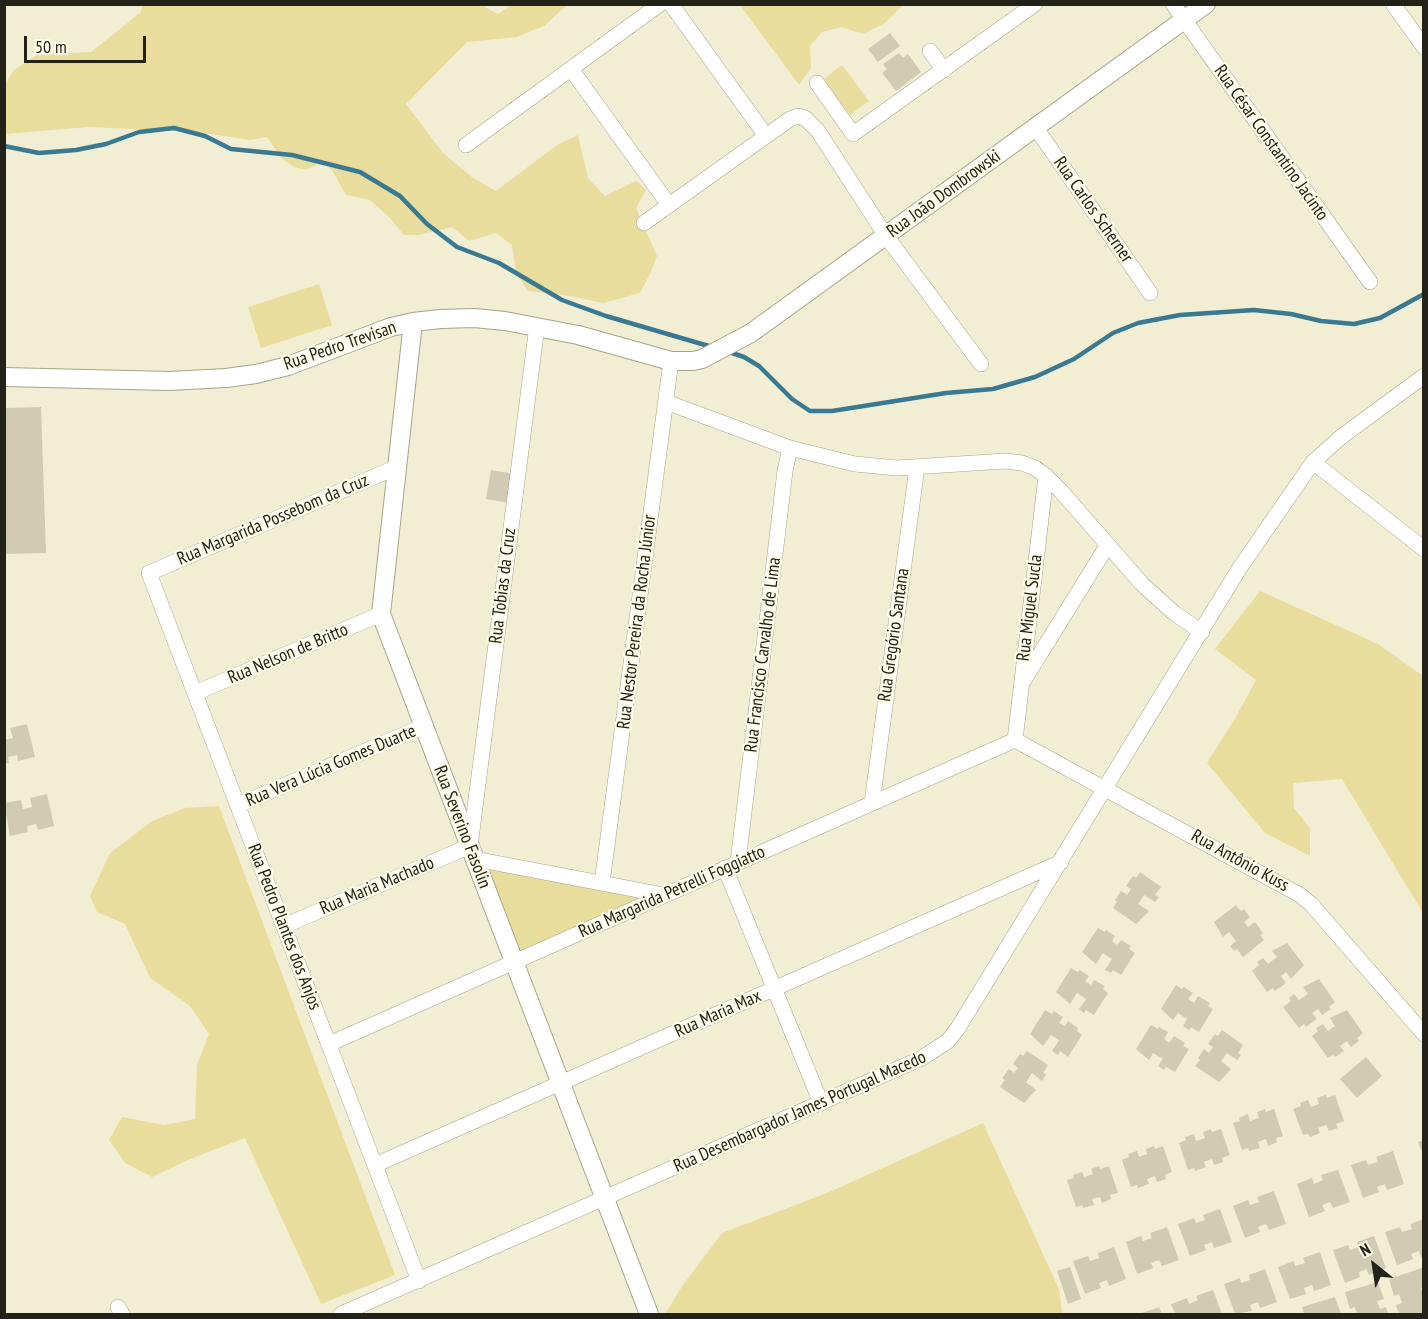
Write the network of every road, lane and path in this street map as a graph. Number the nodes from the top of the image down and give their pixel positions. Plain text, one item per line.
1 (660, 4) edge
2 (671, 4) edge
3 (1035, 4) edge
4 (1173, 4) edge
5 (1206, 4) edge
6 (1393, 4) edge
7 (1184, 21) junction
8 (1424, 47) edge
9 (930, 51) dead end
10 (571, 69) junction
11 (944, 70) junction
12 (817, 84) dead end
13 (1036, 128) junction
14 (766, 136) junction
15 (466, 145) dead end
16 (669, 205) junction
17 (644, 222) dead end
18 (886, 236) junction
19 (1370, 282) dead end
20 (1150, 293) dead end
21 (413, 322) junction
22 (537, 326) junction
23 (671, 362) junction
24 (981, 364) dead end
25 (1424, 376) edge
26 (4, 377) edge
27 (666, 402) junction
28 (790, 448) junction
29 (1313, 462) junction
30 (397, 467) junction
31 (917, 467) junction
32 (1046, 476) junction
33 (1418, 534) edge
34 (1107, 546) junction
35 (1424, 549) edge
36 (149, 573) joint
37 (381, 614) junction
38 (1202, 632) junction
39 (1021, 686) junction
40 (195, 693) junction
41 (424, 726) junction
42 (1015, 740) junction
43 (1106, 789) junction
44 (872, 803) junction
45 (238, 806) junction
46 (472, 853) junction
47 (1060, 862) junction
48 (732, 865) junction
49 (602, 883) junction
50 (664, 895) junction
51 (284, 926) junction
52 (514, 962) junction
53 (775, 989) junction
54 (1424, 1034) edge
55 (329, 1044) junction
56 (561, 1083) junction
57 (821, 1103) junction
58 (375, 1166) junction
59 (605, 1199) junction
60 (419, 1281) junction
61 (341, 1314) edge
62 (649, 1314) edge

1 - 10 street
2 - 14 street
3 - 11 street
4 - 7 street, Rua César Constantino Jacinto
5 - 7 street, Rua João Dombrowski
6 - 8 street
7 - 13 street, Rua João Dombrowski
7 - 19 street, Rua César Constantino Jacinto
9 - 11 street
10 - 15 street
10 - 16 street
11 - 12 street
13 - 18 street, Rua João Dombrowski
13 - 20 street, Rua Carlos Scherner
14 - 16 street
14 - 18 street
16 - 17 street
18 - 23 street, Rua João Dombrowski
18 - 24 street
21 - 22 street, Rua Pedro Trevisan
21 - 26 street, Rua Pedro Trevisan
21 - 30 street, Rua Severino Fasolin
22 - 23 street, Rua Pedro Trevisan
22 - 46 street, Rua Tobias da Cruz
23 - 27 street, Rua Nestor Pereira da Rocha Júnior
25 - 29 street, Rua Desembargador James Portugal Macedo
27 - 28 street
27 - 49 street, Rua Nestor Pereira da Rocha Júnior
28 - 31 street
28 - 48 street, Rua Francisco Carvalho de Lima
29 - 33 street
29 - 38 street, Rua Desembargador James Portugal Macedo
30 - 36 street, Rua Margarida Possebom da Cruz
30 - 37 street, Rua Severino Fasolin
31 - 32 street
31 - 44 street, Rua Gregório Santana
32 - 34 street
32 - 39 street, Rua Miguel Sucla
33 - 35 street
34 - 38 street
34 - 39 street
36 - 40 street, Rua Pedro Plantes dos Anjos
37 - 40 street, Rua Nelson de Britto
37 - 41 street, Rua Severino Fasolin
38 - 43 street, Rua Desembargador James Portugal Macedo
39 - 42 street, Rua Miguel Sucla
40 - 45 street, Rua Pedro Plantes dos Anjos
41 - 45 street, Rua Vera Lúcia Gomes Duarte
41 - 46 street, Rua Severino Fasolin
42 - 43 street, Rua Antônio Kuss
42 - 44 street, Rua Margarida Petrelli Foggiatto
43 - 47 street, Rua Desembargador James Portugal Macedo
43 - 54 street, Rua Antônio Kuss
44 - 48 street, Rua Margarida Petrelli Foggiatto
45 - 51 street, Rua Pedro Plantes dos Anjos
46 - 49 street
46 - 51 street, Rua Maria Machado
46 - 52 street, Rua Severino Fasolin
47 - 53 street, Rua Maria Max
47 - 57 street, Rua Desembargador James Portugal Macedo
48 - 50 street, Rua Margarida Petrelli Foggiatto
48 - 53 street, Rua Francisco Carvalho de Lima
49 - 50 street
50 - 52 street, Rua Margarida Petrelli Foggiatto
51 - 55 street, Rua Pedro Plantes dos Anjos
52 - 55 street, Rua Margarida Petrelli Foggiatto
52 - 56 street, Rua Severino Fasolin
53 - 56 street, Rua Maria Max
53 - 57 street, Rua Francisco Carvalho de Lima
55 - 58 street, Rua Pedro Plantes dos Anjos
56 - 58 street, Rua Maria Max
56 - 59 street, Rua Severino Fasolin
57 - 59 street, Rua Desembargador James Portugal Macedo
58 - 60 street, Rua Pedro Plantes dos Anjos
59 - 60 street, Rua Desembargador James Portugal Macedo
59 - 62 street, Rua Severino Fasolin
60 - 61 street, Rua Desembargador James Portugal Macedo

